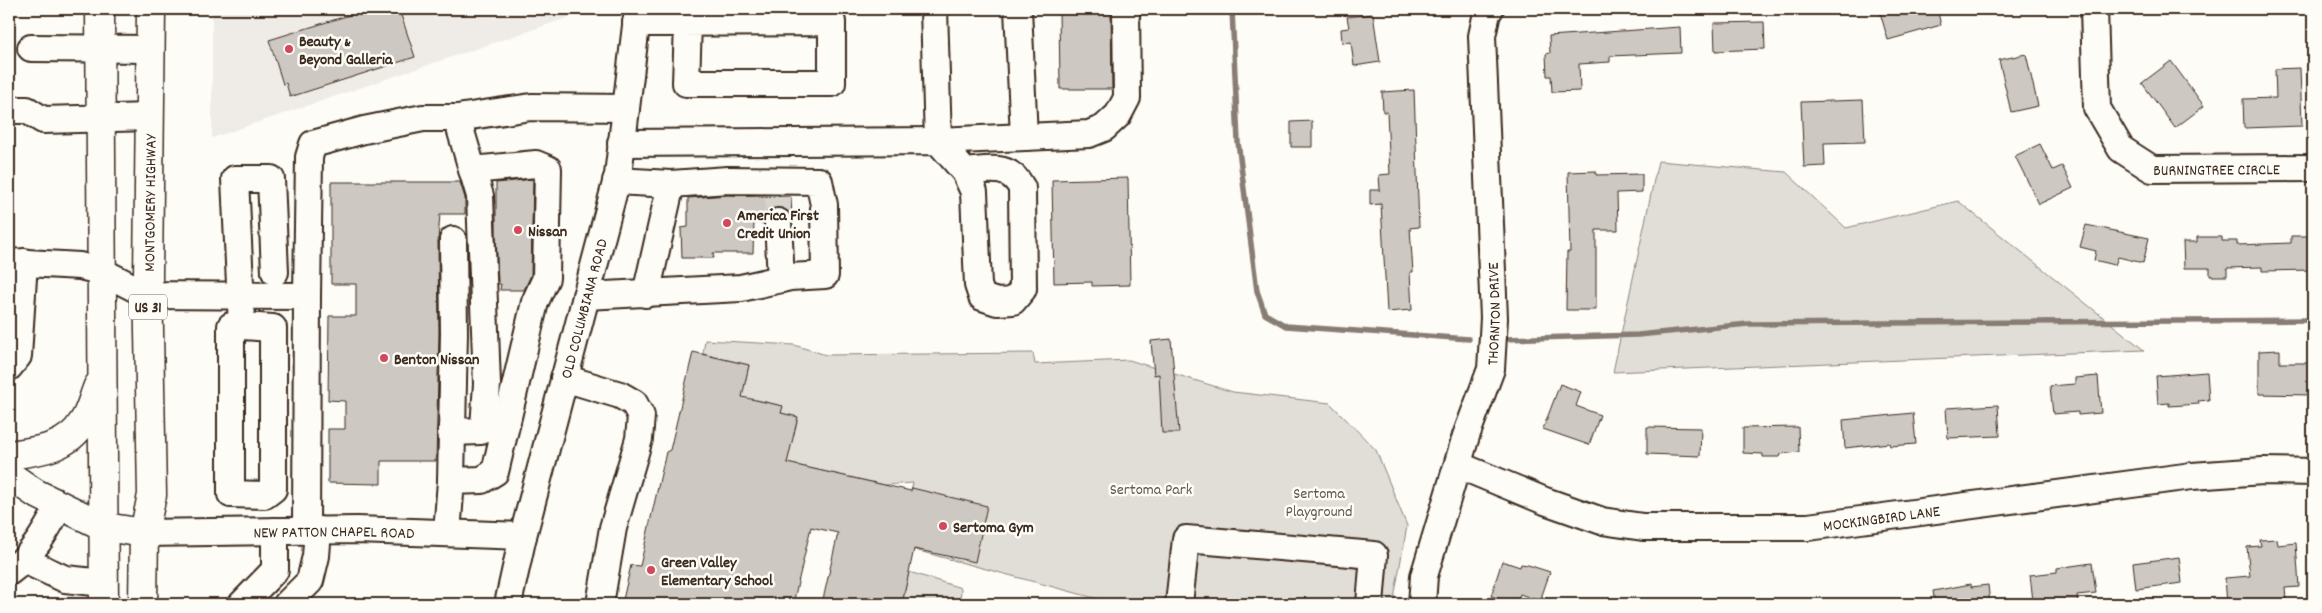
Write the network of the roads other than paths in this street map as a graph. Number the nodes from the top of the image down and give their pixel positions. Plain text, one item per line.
1 (100, 9) edge
2 (151, 9) edge
3 (934, 9) edge
4 (1018, 9) edge
5 (1126, 9) edge
6 (2094, 9) edge
7 (1484, 10) edge
8 (637, 16) edge
9 (688, 22) junction
10 (31, 48) dead end
11 (100, 48) junction
12 (151, 48) junction
13 (626, 108) junction
14 (9, 110) edge
15 (150, 117) junction
16 (457, 118) junction
17 (101, 119) junction
18 (1024, 137) junction
19 (938, 140) junction
20 (622, 143) junction
21 (2313, 168) edge
22 (472, 170) junction
23 (965, 172) junction
24 (616, 181) junction
25 (670, 184) junction
26 (778, 222) tunnel mouth
27 (453, 240) dead end
28 (273, 241) junction
29 (239, 243) junction
30 (16, 262) edge
31 (102, 272) junction
32 (274, 272) dead end
33 (781, 279) junction
34 (646, 294) junction
35 (148, 295) junction
36 (242, 296) junction
37 (307, 296) junction
38 (586, 296) junction
39 (242, 326) junction
40 (9, 367) edge
41 (103, 374) junction
42 (564, 378) junction
43 (451, 432) junction
44 (494, 432) junction
45 (9, 455) edge
46 (1458, 465) junction
47 (2313, 472) edge
48 (9, 475) edge
49 (451, 481) junction
50 (60, 505) junction
51 (105, 527) junction
52 (275, 531) junction
53 (312, 531) junction
54 (144, 533) junction
55 (447, 533) junction
56 (523, 536) junction
57 (16, 566) edge
58 (104, 594) edge
59 (300, 601) edge
60 (144, 604) edge
61 (242, 604) edge
62 (508, 604) edge
63 (600, 604) edge
64 (1179, 604) edge
65 (1370, 604) edge
66 (1422, 604) edge

1 - 11 main road
2 - 12 main road, MONTGOMERY HIGHWAY / US 31
3 - 19 street
4 - 18 street
5 - 18 street
6 - 21 street, BURNINGTREE CIRCLE
7 - 46 street, THORNTON DRIVE
8 - 9 street
8 - 13 street, OLD COLUMBIANA ROAD
9 - 9 street
10 - 11 street
11 - 12 street
11 - 17 main road
12 - 15 main road, MONTGOMERY HIGHWAY / US 31
13 - 16 street
13 - 20 street, OLD COLUMBIANA ROAD
14 - 17 street
15 - 17 street
15 - 35 main road, MONTGOMERY HIGHWAY / US 31
16 - 22 street
16 - 37 street
17 - 31 main road
18 - 19 street
19 - 20 street
19 - 23 street
20 - 24 street, OLD COLUMBIANA ROAD
22 - 44 street
22 - 44 street
23 - 23 street
24 - 25 street
24 - 38 street, OLD COLUMBIANA ROAD
25 - 33 street
25 - 34 street
26 - 33 street
27 - 43 street
28 - 29 street
28 - 29 street
28 - 32 street
29 - 36 street
30 - 31 street
30 - 40 street
31 - 35 street
31 - 41 main road
33 - 34 street
34 - 38 street
35 - 36 street
35 - 54 main road, MONTGOMERY HIGHWAY / US 31
36 - 37 street
36 - 39 street
37 - 53 street
38 - 42 street, OLD COLUMBIANA ROAD
39 - 39 street
41 - 45 main road
41 - 51 main road
42 - 56 street, OLD COLUMBIANA ROAD
42 - 63 street
43 - 44 street
43 - 49 street
44 - 49 street
46 - 47 street, MOCKINGBIRD LANE
46 - 66 street, THORNTON DRIVE
48 - 50 main road
49 - 55 street
50 - 51 main road
50 - 57 street
51 - 54 main road
51 - 58 main road
52 - 53 street, NEW PATTON CHAPEL ROAD
52 - 54 street, NEW PATTON CHAPEL ROAD
52 - 61 street
53 - 55 street, NEW PATTON CHAPEL ROAD
53 - 59 street
54 - 60 main road, MONTGOMERY HIGHWAY / US 31
55 - 56 street, NEW PATTON CHAPEL ROAD
56 - 62 street, OLD COLUMBIANA ROAD
57 - 58 street
64 - 65 street

